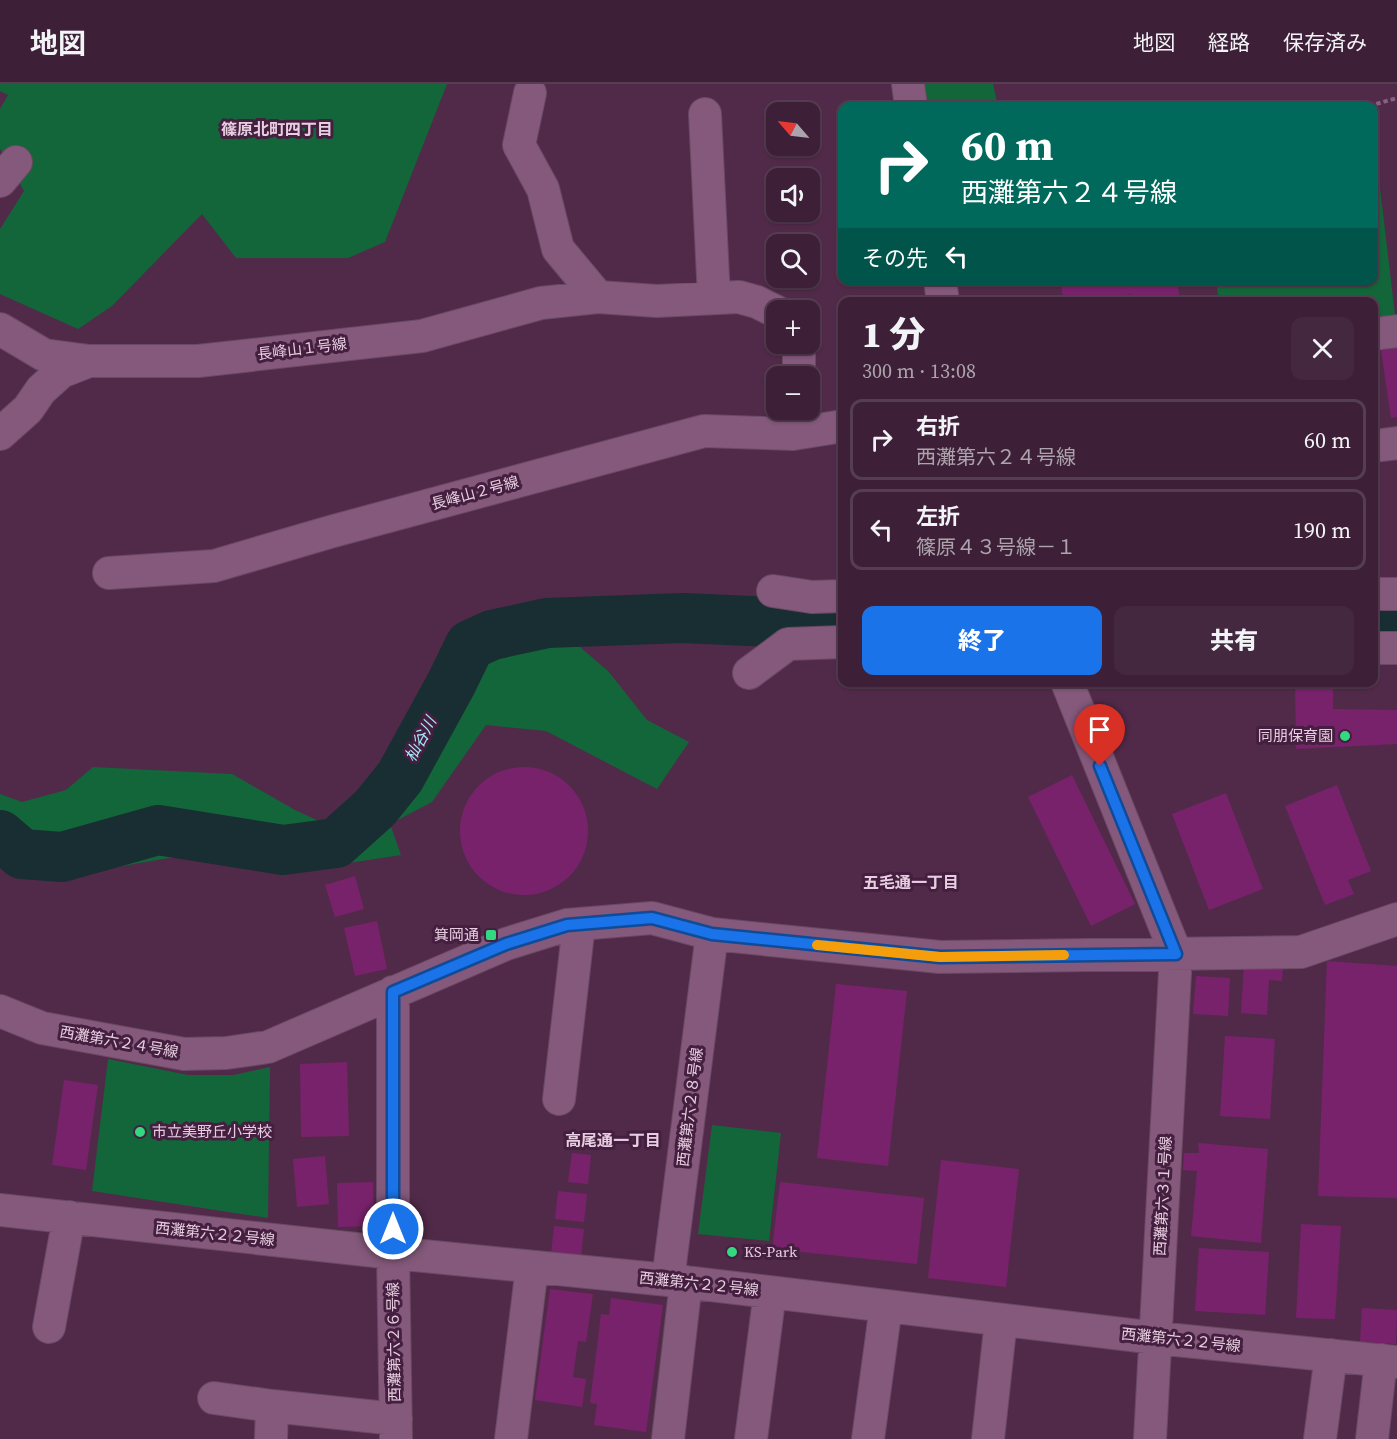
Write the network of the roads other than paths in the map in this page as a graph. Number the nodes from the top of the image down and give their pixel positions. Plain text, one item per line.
1 (908, 84) edge
2 (530, 93) dead end
3 (910, 102) edge
4 (705, 114) dead end
5 (713, 290) junction
6 (612, 298) junction
7 (778, 300) edge
8 (766, 307) edge
9 (0, 329) edge
10 (1397, 330) edge
11 (1378, 333) edge
12 (90, 361) junction
13 (807, 420) edge
14 (835, 427) edge
15 (0, 434) edge
16 (1397, 443) edge
17 (1378, 445) edge
18 (109, 573) dead end
19 (773, 591) dead end
20 (1378, 594) edge
21 (1397, 594) edge
22 (838, 596) edge
23 (838, 642) edge
24 (1378, 648) edge
25 (1397, 648) edge
26 (748, 673) dead end
27 (1069, 687) edge
28 (1397, 919) edge
29 (579, 924) junction
30 (712, 934) junction
31 (1176, 954) junction
32 (393, 992) junction
33 (0, 1011) edge
34 (558, 1099) dead end
35 (0, 1210) edge
36 (69, 1217) junction
37 (393, 1253) junction
38 (532, 1267) junction
39 (677, 1281) junction
40 (770, 1292) junction
41 (886, 1306) junction
42 (1001, 1320) junction
43 (49, 1327) dead end
44 (1156, 1338) junction
45 (1331, 1355) junction
46 (1389, 1361) edge
47 (214, 1398) dead end
48 (272, 1407) junction
49 (396, 1429) edge
50 (271, 1439) edge
51 (511, 1439) edge
52 (668, 1439) edge
53 (751, 1439) edge
54 (868, 1439) edge
55 (988, 1439) edge
56 (1150, 1439) edge
57 (1320, 1439) edge
58 (1372, 1439) edge

1 - 3 street
2 - 6 street
4 - 5 street
5 - 6 street, 長峰山１号線
5 - 7 street, 長峰山１号線
5 - 8 street, 長峰山１号線
6 - 12 street, 長峰山１号線
9 - 12 street
10 - 11 street
12 - 15 street, 長峰山１号線
13 - 14 street
14 - 18 street, 長峰山２号線
16 - 17 street
19 - 22 street
20 - 21 street
23 - 26 street
24 - 25 street
27 - 31 street
28 - 31 street, 西灘第六２４号線
29 - 30 street, 西灘第六２４号線
29 - 32 street, 西灘第六２４号線
29 - 34 street
30 - 31 street, 西灘第六２４号線
30 - 39 street, 西灘第六２８号線
31 - 44 street, 西灘第六３１号線
32 - 33 street, 西灘第六２４号線
32 - 37 street, 西灘第六２６号線
35 - 36 street, 西灘第六２２号線
36 - 37 street, 西灘第六２２号線
36 - 43 street
37 - 38 street, 西灘第六２２号線
37 - 49 street, 西灘第六２６号線
38 - 39 street, 西灘第六２２号線
38 - 51 street
39 - 40 street, 西灘第六２２号線
39 - 52 street, 西灘第六２８号線
40 - 41 street, 西灘第六２２号線
40 - 53 street
41 - 42 street, 西灘第六２２号線
41 - 54 street
42 - 44 street, 西灘第六２２号線
42 - 55 street
44 - 45 street, 西灘第六２２号線
44 - 56 street, 西灘第六３１号線
45 - 46 street, 西灘第六２２号線
45 - 57 street
46 - 58 street
47 - 48 street
48 - 49 street
48 - 50 street

